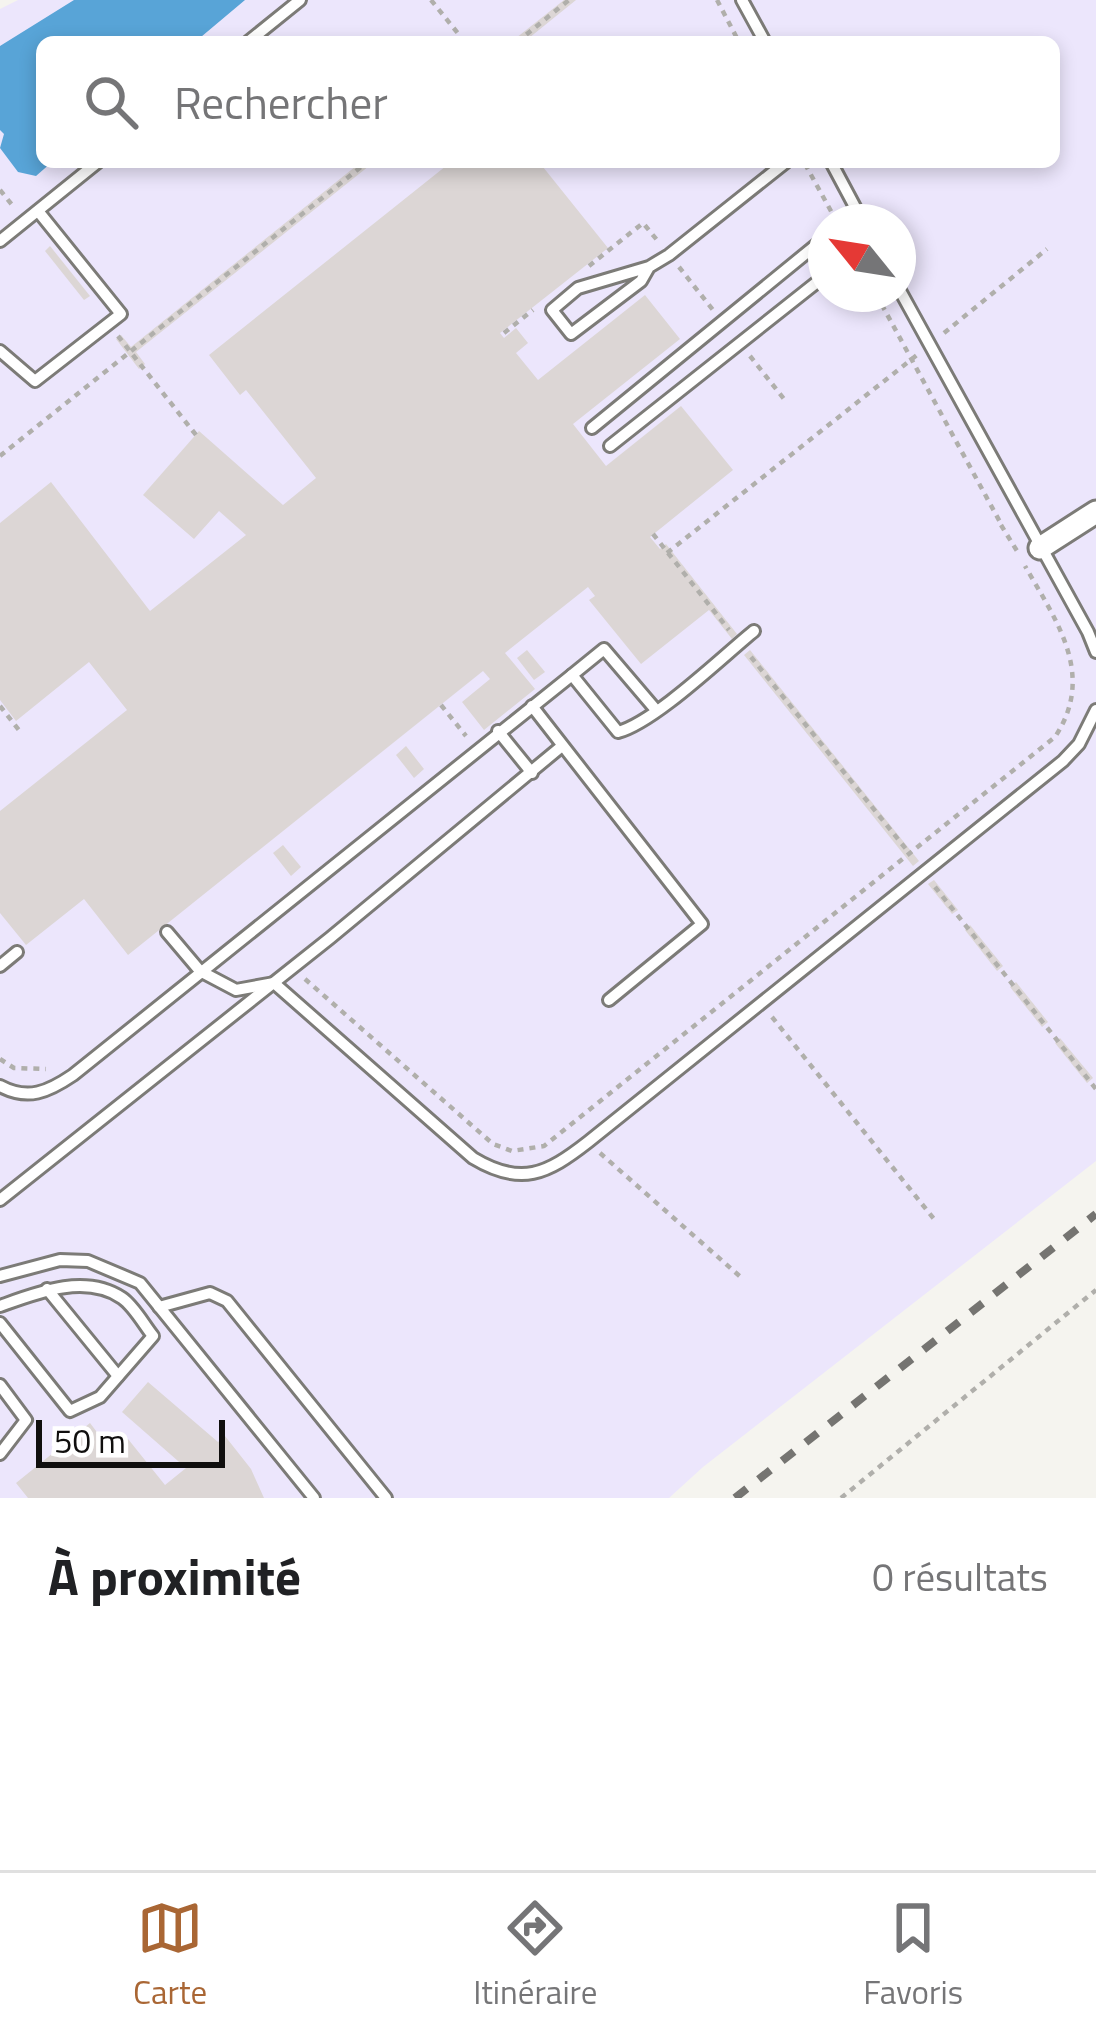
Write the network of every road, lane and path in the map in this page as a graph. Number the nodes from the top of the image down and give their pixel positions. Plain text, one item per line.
1 (300, 0) edge
2 (431, 0) edge
3 (569, 0) edge
4 (717, 0) edge
5 (742, 0) edge
6 (255, 36) edge
7 (460, 36) edge
8 (524, 36) edge
9 (736, 36) edge
10 (762, 36) edge
11 (91, 168) edge
12 (353, 168) edge
13 (778, 168) edge
14 (807, 168) edge
15 (835, 168) edge
16 (830, 204) edge
17 (854, 204) edge
18 (38, 211) junction
19 (0, 241) edge
20 (1047, 249) dead end
21 (808, 252) edge
22 (650, 266) junction
23 (808, 289) edge
24 (911, 312) edge
25 (929, 345) junction
26 (0, 351) edge
27 (592, 428) dead end
28 (610, 446) dead end
29 (0, 456) edge
30 (1096, 512) edge
31 (653, 534) dead end
32 (1040, 548) junction
33 (668, 553) junction
34 (754, 631) dead end
35 (740, 643) junction
36 (1096, 652) edge
37 (572, 675) junction
38 (441, 705) dead end
39 (0, 706) edge
40 (532, 706) junction
41 (656, 710) junction
42 (1096, 710) edge
43 (498, 731) junction
44 (22, 734) dead end
45 (468, 738) dead end
46 (562, 746) junction
47 (532, 773) junction
48 (924, 872) junction
49 (167, 932) dead end
50 (17, 952) dead end
51 (0, 966) edge
52 (200, 971) junction
53 (274, 982) junction
54 (609, 1000) dead end
55 (760, 1002) junction
56 (0, 1059) edge
57 (50, 1069) dead end
58 (0, 1085) edge
59 (1096, 1089) edge
60 (573, 1122) dead end
61 (589, 1142) junction
62 (0, 1200) edge
63 (934, 1219) dead end
64 (0, 1276) edge
65 (744, 1280) dead end
66 (47, 1289) junction
67 (1096, 1289) edge
68 (0, 1306) edge
69 (159, 1307) junction
70 (0, 1323) edge
71 (118, 1376) junction
72 (0, 1385) edge
73 (0, 1454) edge
74 (314, 1498) edge
75 (386, 1498) edge
76 (842, 1498) edge

1 - 6 lane
2 - 7 path
3 - 8 path
4 - 9 path
5 - 10 lane
11 - 18 lane
12 - 29 path
13 - 22 lane
14 - 16 path
15 - 17 lane
18 - 19 lane
18 - 26 lane
20 - 25 path
21 - 27 lane
22 - 22 lane
23 - 28 lane
24 - 25 lane
25 - 32 lane
25 - 33 path
30 - 32 street
31 - 33 path
32 - 36 lane
33 - 35 path
34 - 35 lane
35 - 41 lane
35 - 48 path
37 - 40 lane
37 - 41 lane
37 - 41 lane
38 - 45 path
39 - 44 path
40 - 43 lane
40 - 46 lane
42 - 48 lane
43 - 47 lane
43 - 52 lane
46 - 47 lane
46 - 54 lane
47 - 53 lane
48 - 55 lane
48 - 59 path
49 - 52 lane
50 - 51 lane
52 - 53 lane
52 - 58 lane
53 - 61 lane
53 - 62 lane
55 - 61 lane
55 - 63 path
56 - 57 path
60 - 61 path
61 - 65 path
64 - 69 lane
66 - 68 lane
66 - 71 lane
66 - 71 lane
67 - 76 path
69 - 74 lane
69 - 75 lane
70 - 71 lane
72 - 73 lane

